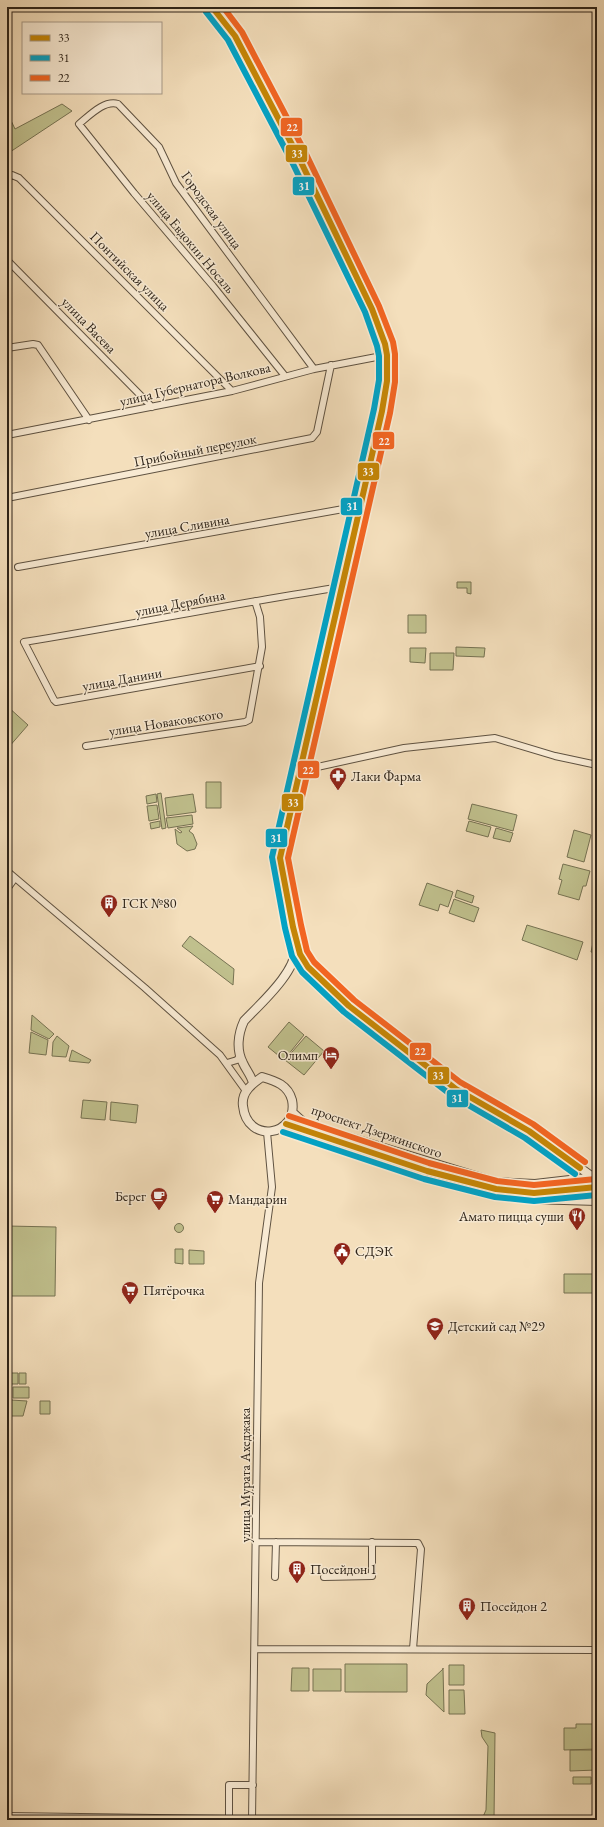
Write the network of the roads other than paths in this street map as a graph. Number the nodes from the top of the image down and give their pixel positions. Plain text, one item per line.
1 (212, 7) edge
2 (78, 124) joint
3 (7, 178) edge
4 (7, 260) edge
5 (7, 348) edge
6 (387, 355) junction
7 (330, 365) junction
8 (314, 368) junction
9 (285, 376) junction
10 (232, 391) junction
11 (152, 407) junction
12 (89, 420) junction
13 (7, 435) edge
14 (7, 498) edge
15 (360, 506) junction
16 (18, 567) dead end
17 (342, 587) junction
18 (255, 601) junction
19 (24, 642) joint
20 (260, 666) junction
21 (86, 746) dead end
22 (597, 765) edge
23 (299, 771) junction
24 (7, 871) edge
25 (16, 878) junction
26 (7, 889) edge
27 (285, 893) junction
28 (300, 954) junction
29 (297, 964) junction
30 (308, 966) junction
31 (240, 1056) junction
32 (227, 1063) junction
33 (262, 1078) junction
34 (253, 1083) junction
35 (246, 1091) junction
36 (292, 1112) junction
37 (286, 1124) junction
38 (267, 1132) junction
39 (580, 1168) junction
40 (595, 1177) edge
41 (582, 1179) junction
42 (597, 1188) edge
43 (531, 1200) dead end
44 (597, 1202) edge
45 (256, 1542) junction
46 (276, 1542) junction
47 (372, 1542) junction
48 (275, 1577) dead end
49 (324, 1577) dead end
50 (255, 1648) junction
51 (413, 1649) junction
52 (597, 1650) edge
53 (253, 1785) junction
54 (7, 1816) edge
55 (252, 1820) edge

1 - 6 street
2 - 8 street, Городская улица
2 - 9 street, улица Евдокии Носаль
3 - 10 street, Понтийская улица
4 - 11 street, улица Васева
5 - 12 street
6 - 7 street, улица Губернатора Волкова
6 - 15 street
7 - 8 street, улица Губернатора Волкова
7 - 14 street, Прибойный переулок
8 - 9 street, улица Губернатора Волкова
9 - 10 street, улица Губернатора Волкова
10 - 11 street, улица Губернатора Волкова
11 - 12 street, улица Губернатора Волкова
12 - 13 street, улица Губернатора Волкова
15 - 16 street, улица Сливина
15 - 17 street
17 - 18 street, улица Дерябина
17 - 23 street
18 - 19 street, улица Дерябина
18 - 20 street
19 - 20 street, улица Данини
20 - 21 street, улица Новаковского
22 - 23 street
23 - 27 street
24 - 25 street
25 - 26 street
25 - 32 street
27 - 28 street
27 - 31 street
28 - 29 street
28 - 30 street
29 - 30 street
29 - 33 street
30 - 39 street
31 - 32 street
31 - 34 street
32 - 35 street
33 - 34 street
33 - 36 street
34 - 35 street
35 - 38 street
36 - 37 street
36 - 41 street, проспект Дзержинского
37 - 38 street
37 - 42 street, проспект Дзержинского
38 - 45 street, улица Мурата Ахеджака
39 - 40 street
39 - 41 street
40 - 41 street, проспект Дзержинского
43 - 44 street
45 - 46 street
45 - 50 street, улица Мурата Ахеджака
46 - 47 street
46 - 48 street
47 - 49 street
47 - 51 street
50 - 51 street
50 - 53 street, улица Мурата Ахеджака
51 - 52 street
53 - 54 street
53 - 55 street, улица Мурата Ахеджака

